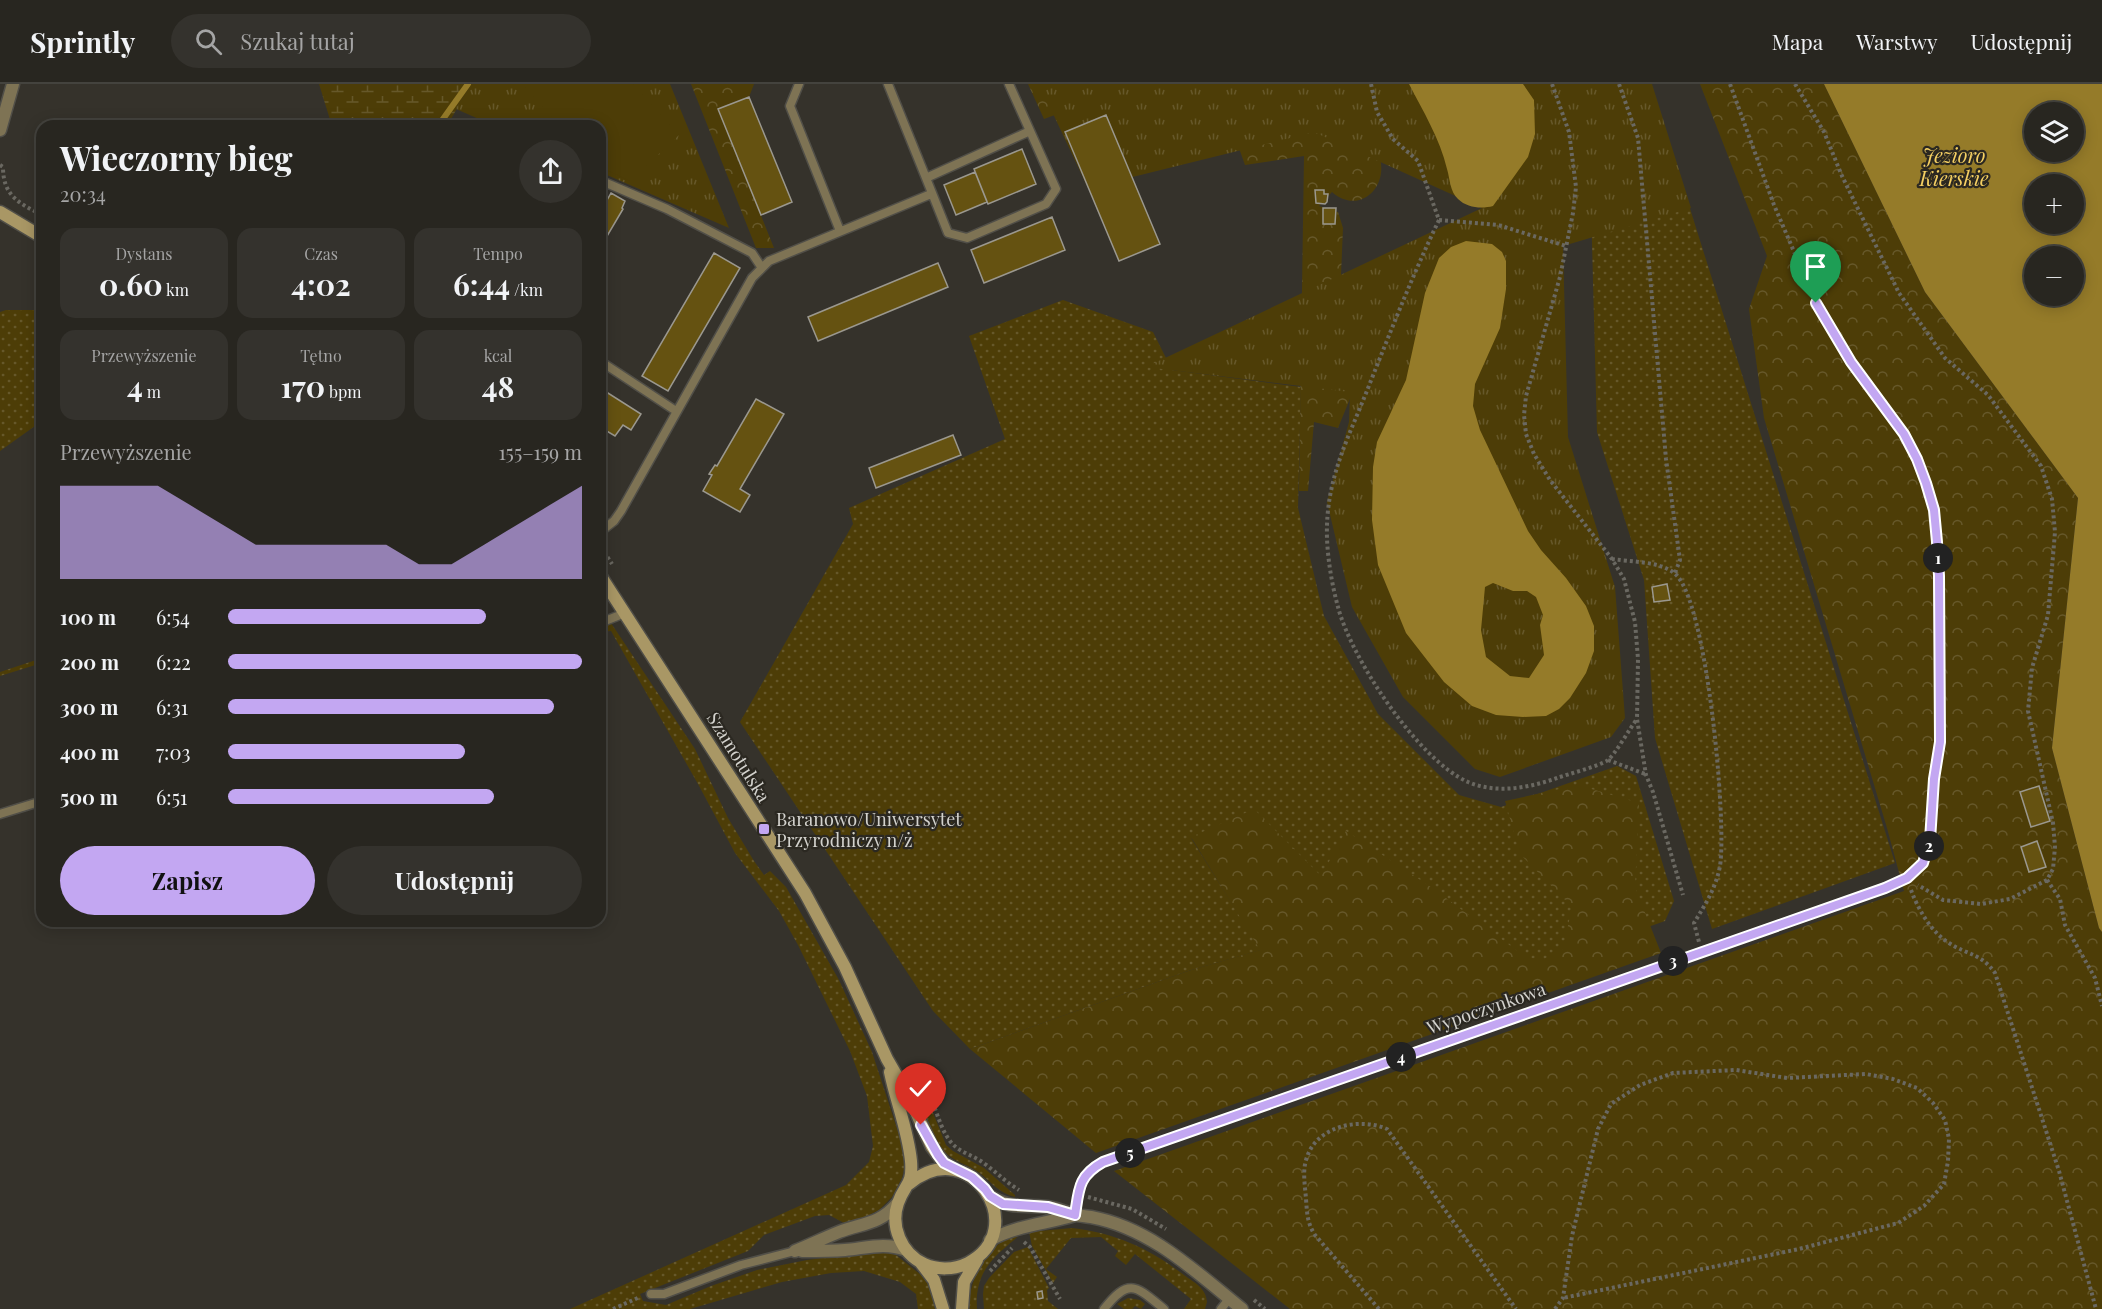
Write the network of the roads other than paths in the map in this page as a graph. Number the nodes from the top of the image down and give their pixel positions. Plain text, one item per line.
1 (13, 84) edge
2 (799, 84) edge
3 (888, 84) edge
4 (1009, 84) edge
5 (0, 130) edge
6 (1030, 131) junction
7 (926, 178) junction
8 (606, 183) edge
9 (932, 194) junction
10 (0, 212) edge
11 (840, 231) junction
12 (36, 233) edge
13 (762, 268) junction
14 (606, 365) edge
15 (676, 411) junction
16 (606, 527) edge
17 (606, 584) edge
18 (625, 613) junction
19 (606, 621) edge
20 (36, 803) edge
21 (0, 814) edge
22 (1907, 878) road end
23 (887, 1059) junction
24 (956, 1170) junction
25 (909, 1184) junction
26 (990, 1196) junction
27 (897, 1204) junction
28 (1075, 1215) junction
29 (990, 1240) junction
30 (906, 1250) junction
31 (795, 1251) junction
32 (981, 1253) junction
33 (920, 1262) junction
34 (651, 1294) road end
35 (1229, 1299) junction
36 (943, 1309) edge
37 (962, 1309) edge
38 (1104, 1309) edge
39 (1164, 1309) edge
40 (1221, 1309) edge
41 (1242, 1309) edge

1 - 5 street
2 - 11 lane
3 - 7 lane
4 - 6 lane
6 - 7 lane
6 - 9 lane
7 - 9 lane
8 - 13 lane
9 - 11 lane
10 - 12 street
11 - 13 lane
13 - 15 lane
14 - 15 lane
15 - 16 lane
17 - 18 street, Szamotulska
18 - 19 lane
18 - 23 street, Szamotulska
20 - 21 lane
22 - 28 lane, Wypoczynkowa
23 - 24 street, Szamotulska
23 - 25 street, Szamotulska
24 - 25 street
24 - 26 street
25 - 27 street
26 - 28 street
26 - 29 street
27 - 30 street
27 - 31 street
28 - 29 street
28 - 35 street
29 - 32 street
30 - 31 street
30 - 33 street
31 - 34 lane
32 - 33 street
32 - 37 street
33 - 36 street
35 - 40 lane
35 - 41 street
38 - 39 lane

